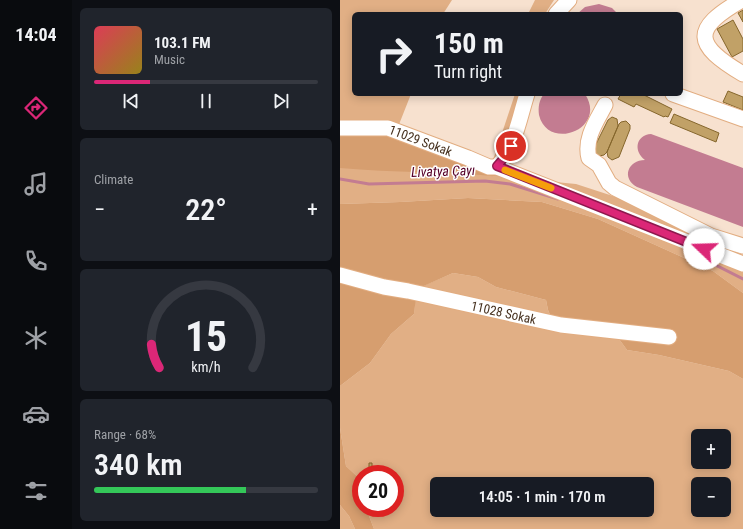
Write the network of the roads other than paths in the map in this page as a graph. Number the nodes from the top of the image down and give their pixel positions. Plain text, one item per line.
1 (569, 0) edge
2 (742, 0) edge
3 (558, 12) edge
4 (743, 74) edge
5 (526, 96) edge
6 (679, 96) edge
7 (605, 105) dead end
8 (743, 119) edge
9 (340, 128) edge
10 (497, 166) junction
11 (743, 246) edge
12 (743, 264) edge
13 (340, 275) edge
14 (669, 337) dead end

1 - 3 lane
2 - 4 lane
5 - 10 lane
6 - 8 lane
7 - 11 lane
9 - 10 lane, 11029 Sokak
10 - 12 lane, 11029 Sokak
13 - 14 lane, 11028 Sokak

